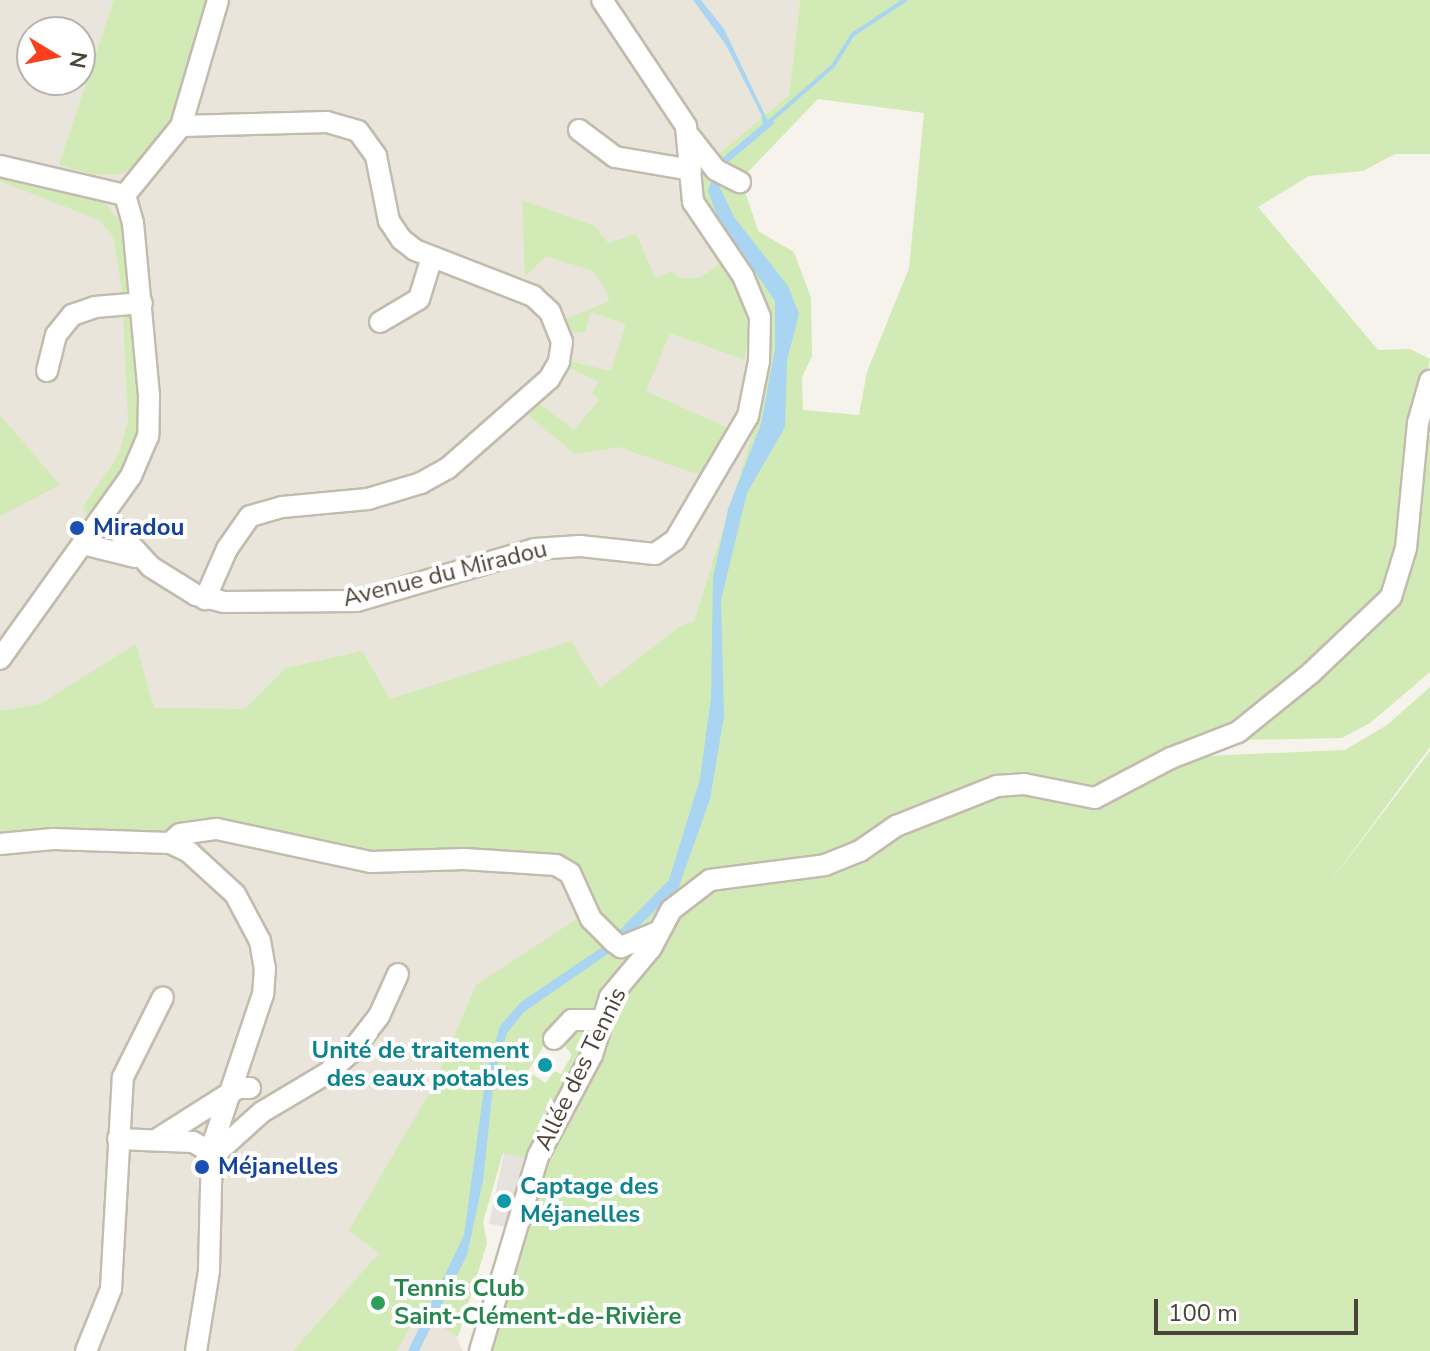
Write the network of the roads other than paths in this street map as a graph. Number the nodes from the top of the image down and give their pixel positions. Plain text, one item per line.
1 (218, 0) edge
2 (602, 0) edge
3 (181, 126) junction
4 (579, 130) dead end
5 (690, 137) junction
6 (0, 166) edge
7 (691, 170) junction
8 (740, 182) dead end
9 (125, 195) junction
10 (432, 257) junction
11 (142, 303) junction
12 (380, 322) dead end
13 (47, 371) dead end
14 (1430, 381) edge
15 (104, 516) junction
16 (83, 544) junction
17 (142, 560) junction
18 (205, 599) junction
19 (0, 659) edge
20 (170, 843) junction
21 (0, 844) edge
22 (655, 933) junction
23 (398, 974) dead end
24 (163, 997) dead end
25 (601, 1020) junction
26 (554, 1039) dead end
27 (242, 1059) junction
28 (250, 1088) junction
29 (292, 1094) junction
30 (224, 1104) junction
31 (252, 1119) junction
32 (188, 1122) junction
33 (214, 1134) junction
34 (159, 1138) junction
35 (118, 1139) junction
36 (210, 1161) junction
37 (86, 1351) edge
38 (196, 1351) edge
39 (480, 1351) edge

1 - 3 street
2 - 5 street
3 - 9 street
3 - 10 street
4 - 7 street
5 - 7 street, Avenue du Miradou
5 - 8 street
6 - 9 street
7 - 18 street, Avenue du Miradou
9 - 11 street
10 - 12 street
10 - 18 street
11 - 13 street
11 - 15 street
14 - 22 street, Allée des Tennis
15 - 16 street
15 - 17 street
16 - 17 street
16 - 19 street
17 - 18 street
20 - 21 street
20 - 22 street
20 - 27 street
22 - 25 street, Allée des Tennis
23 - 29 street
24 - 35 street
25 - 26 street
25 - 39 street, Allée des Tennis
27 - 28 street
27 - 30 street
28 - 29 street
28 - 30 street
29 - 31 street
30 - 31 street
30 - 32 street
30 - 33 street
31 - 36 street
32 - 33 street
32 - 34 street
33 - 36 street
34 - 35 street
34 - 36 street
35 - 37 street
36 - 38 street

